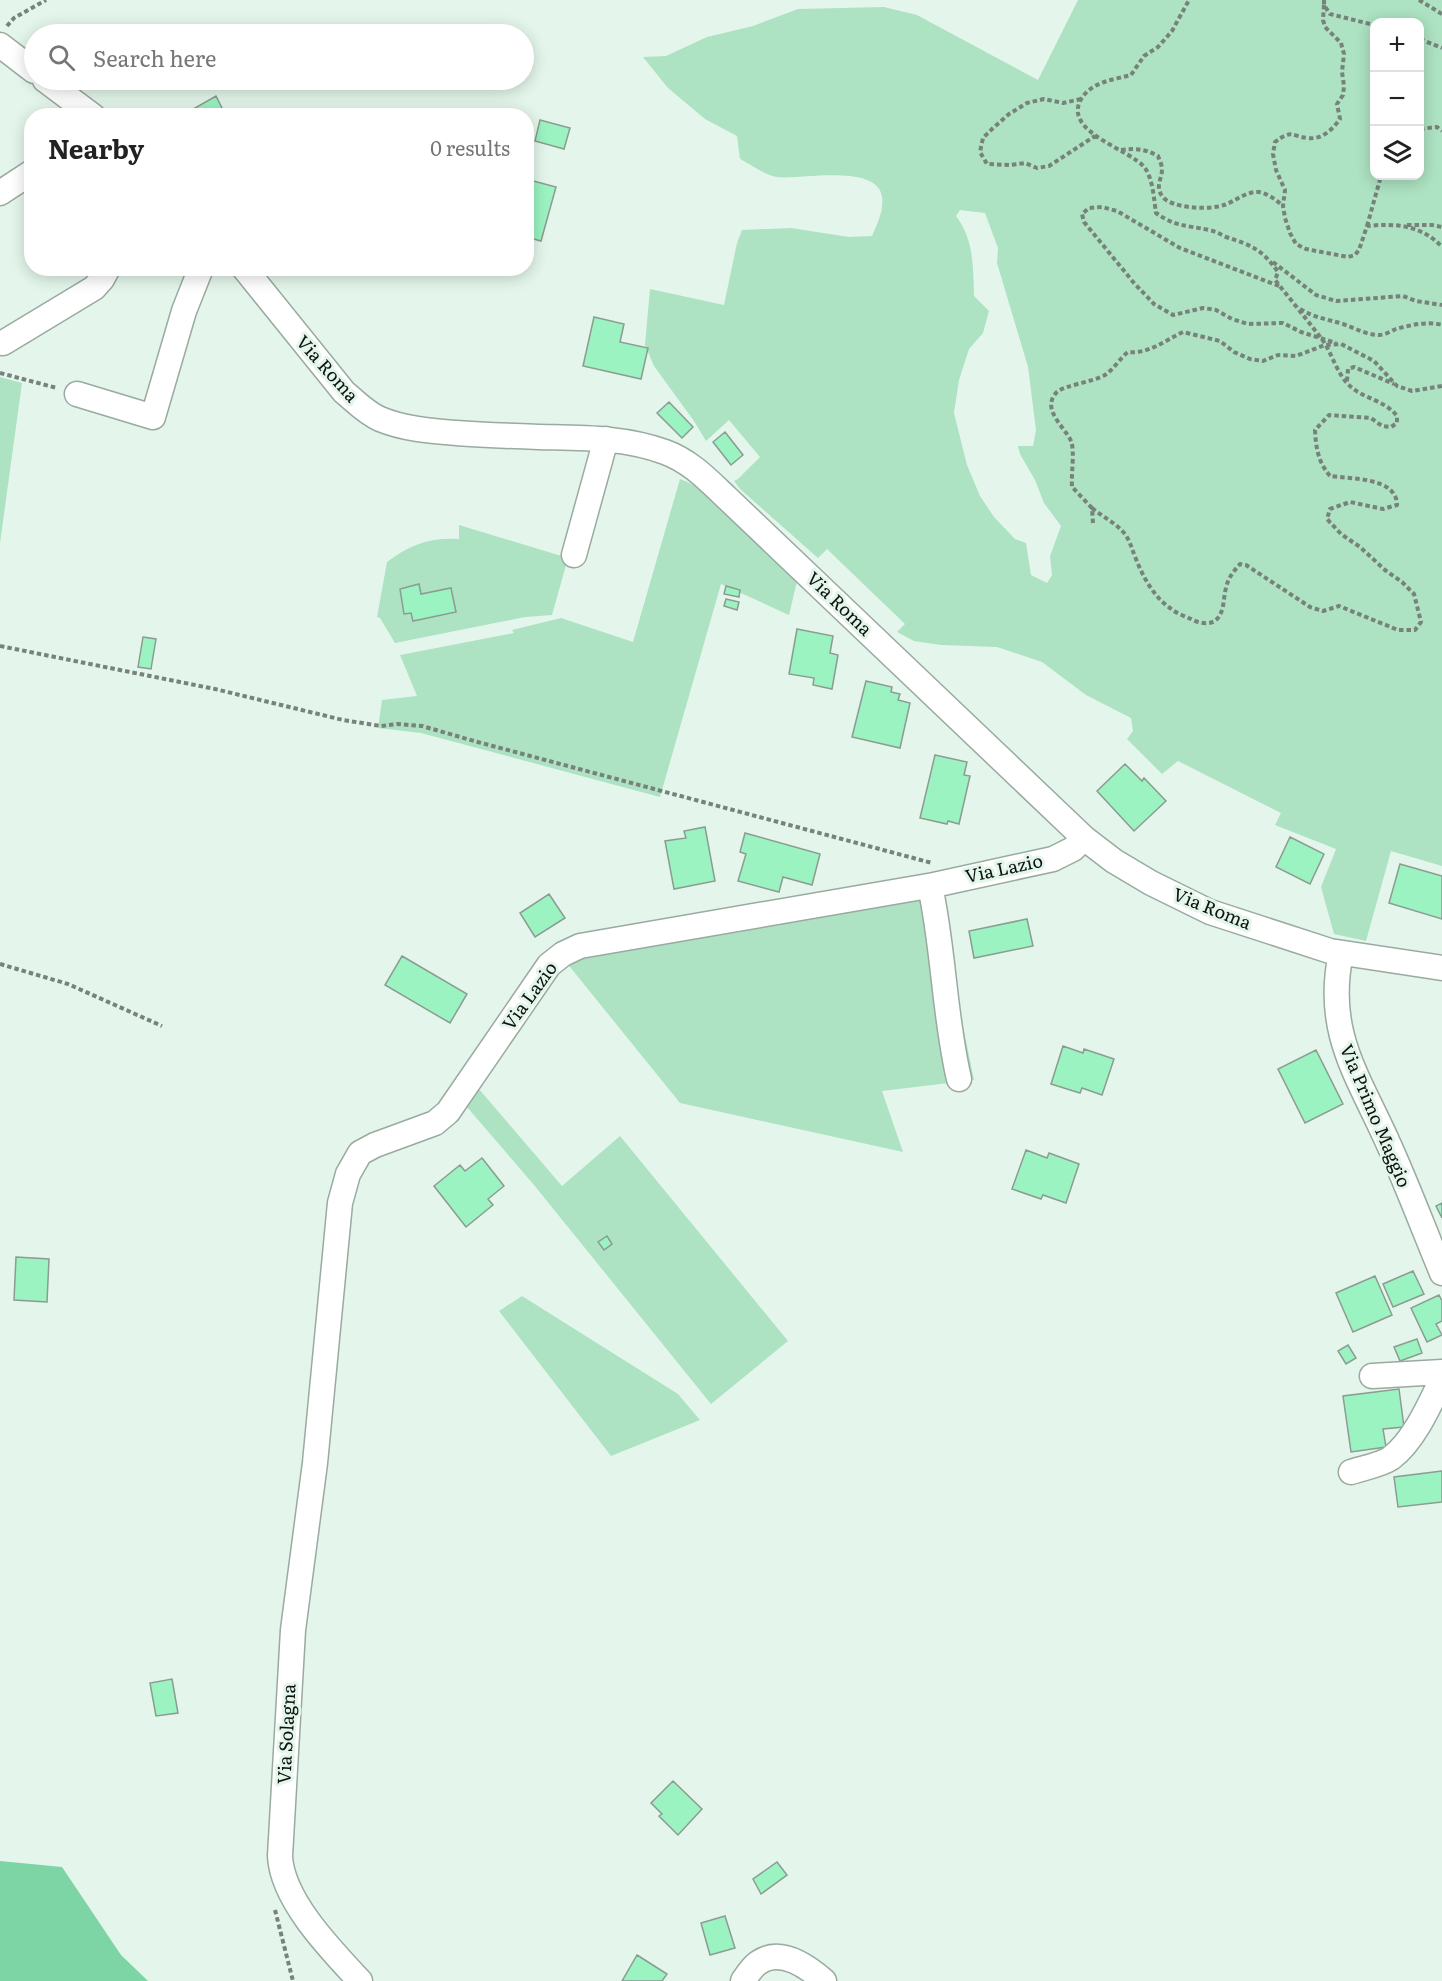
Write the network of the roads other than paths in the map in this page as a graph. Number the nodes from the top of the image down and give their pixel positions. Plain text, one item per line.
1 (0, 45) edge
2 (24, 63) edge
3 (58, 90) edge
4 (82, 108) edge
5 (24, 177) edge
6 (0, 193) edge
7 (104, 276) edge
8 (198, 276) edge
9 (250, 276) edge
10 (3, 343) dead end
11 (76, 394) road end
12 (606, 439) junction
13 (574, 555) dead end
14 (1084, 838) junction
15 (933, 875) junction
16 (1341, 953) junction
17 (1442, 968) edge
18 (959, 1079) dead end
19 (1442, 1273) edge
20 (1442, 1372) edge
21 (1372, 1376) dead end
22 (1442, 1379) edge
23 (315, 1463) joint
24 (1351, 1472) dead end
25 (360, 1981) edge
26 (742, 1981) edge
27 (824, 1981) edge

1 - 2 street
3 - 4 street
5 - 6 street
7 - 10 street
8 - 11 street
9 - 12 street, Via Roma
12 - 13 street
12 - 14 street, Via Roma
14 - 15 street, Via Lazio
14 - 16 street, Via Roma
15 - 18 street
15 - 23 street, Via Lazio
16 - 17 street, Via Roma
16 - 19 street, Via Primo Maggio
20 - 21 street
22 - 24 street
23 - 25 street, Via Solagna
26 - 27 street

